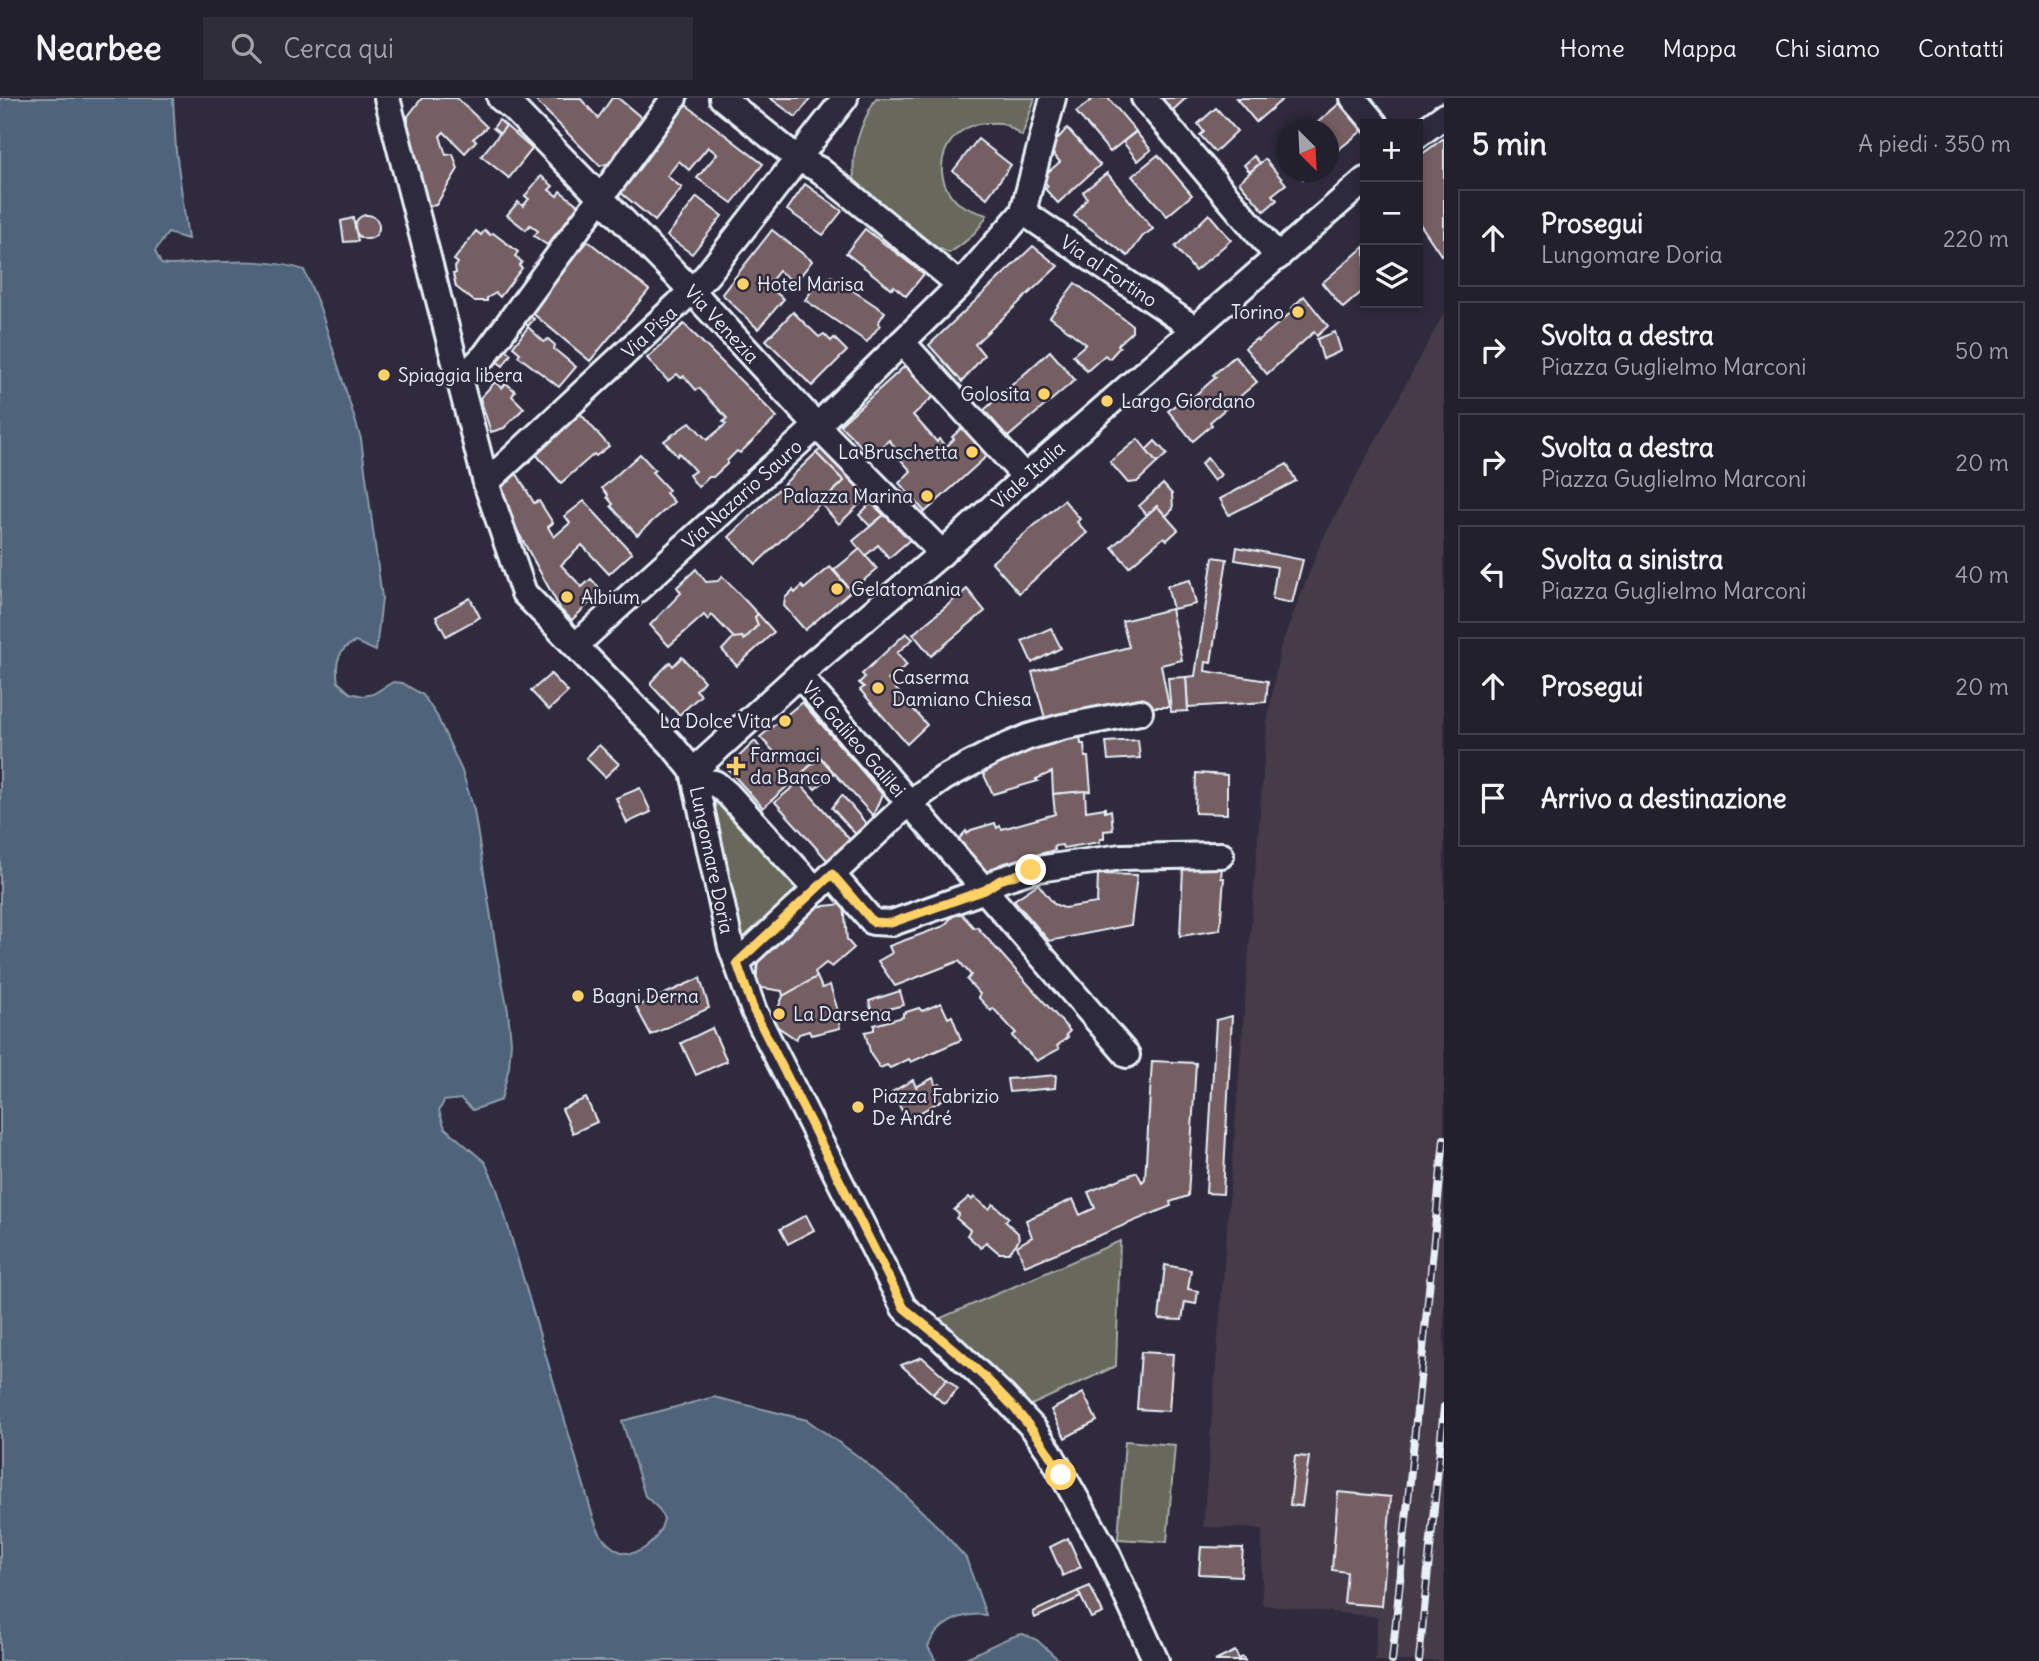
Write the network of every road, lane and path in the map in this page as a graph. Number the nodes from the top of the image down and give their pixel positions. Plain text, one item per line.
1 (500, 98) edge
2 (674, 98) edge
3 (722, 98) edge
4 (845, 98) edge
5 (1053, 98) edge
6 (1144, 98) edge
7 (1353, 98) edge
8 (391, 102) edge
9 (1444, 116) edge
10 (1371, 119) edge
11 (1423, 131) edge
12 (799, 159) junction
13 (1363, 182) edge
14 (601, 196) junction
15 (1023, 212) junction
16 (1278, 257) junction
17 (960, 285) junction
18 (691, 290) junction
19 (1195, 330) junction
20 (902, 342) junction
21 (460, 381) junction
22 (817, 426) junction
23 (1025, 477) junction
24 (486, 483) junction
25 (942, 553) junction
26 (576, 645) junction
27 (799, 675) junction
28 (1140, 712) dead end
29 (694, 776) junction
30 (909, 803) junction
31 (1221, 855) dead end
32 (824, 882) junction
33 (985, 890) junction
34 (737, 963) junction
35 (1127, 1055) dead end
36 (1156, 1661) edge

1 - 14 street, Via Venezia
2 - 14 street
3 - 12 street
4 - 12 street, Via Pisa
5 - 15 street
6 - 16 street
7 - 10 street
8 - 21 street
9 - 11 street
12 - 17 street
12 - 18 street, Via Pisa
13 - 16 street, Viale Italia
14 - 18 street, Via Venezia
14 - 21 street
15 - 17 street, Via Nazario Sauro
15 - 19 street, Via al Fortino
16 - 19 street, Viale Italia
17 - 20 street, Via Nazario Sauro
18 - 22 street, Via Venezia
18 - 24 street, Via Pisa
19 - 23 street, Viale Italia
20 - 22 street, Via Nazario Sauro
20 - 23 street
21 - 24 street
22 - 25 street, Via Venezia
22 - 26 street, Via Nazario Sauro
23 - 25 street, Viale Italia
24 - 26 street
25 - 27 street, Viale Italia
26 - 29 street
27 - 29 street, Viale Italia
27 - 30 street, Via Galileo Galilei
28 - 30 street
29 - 32 street
29 - 34 street, Lungomare Doria
30 - 32 street
30 - 33 street, Via Galileo Galilei
31 - 33 street
32 - 33 street
32 - 34 street
33 - 35 street, Via Galileo Galilei
34 - 36 street, Lungomare Doria

